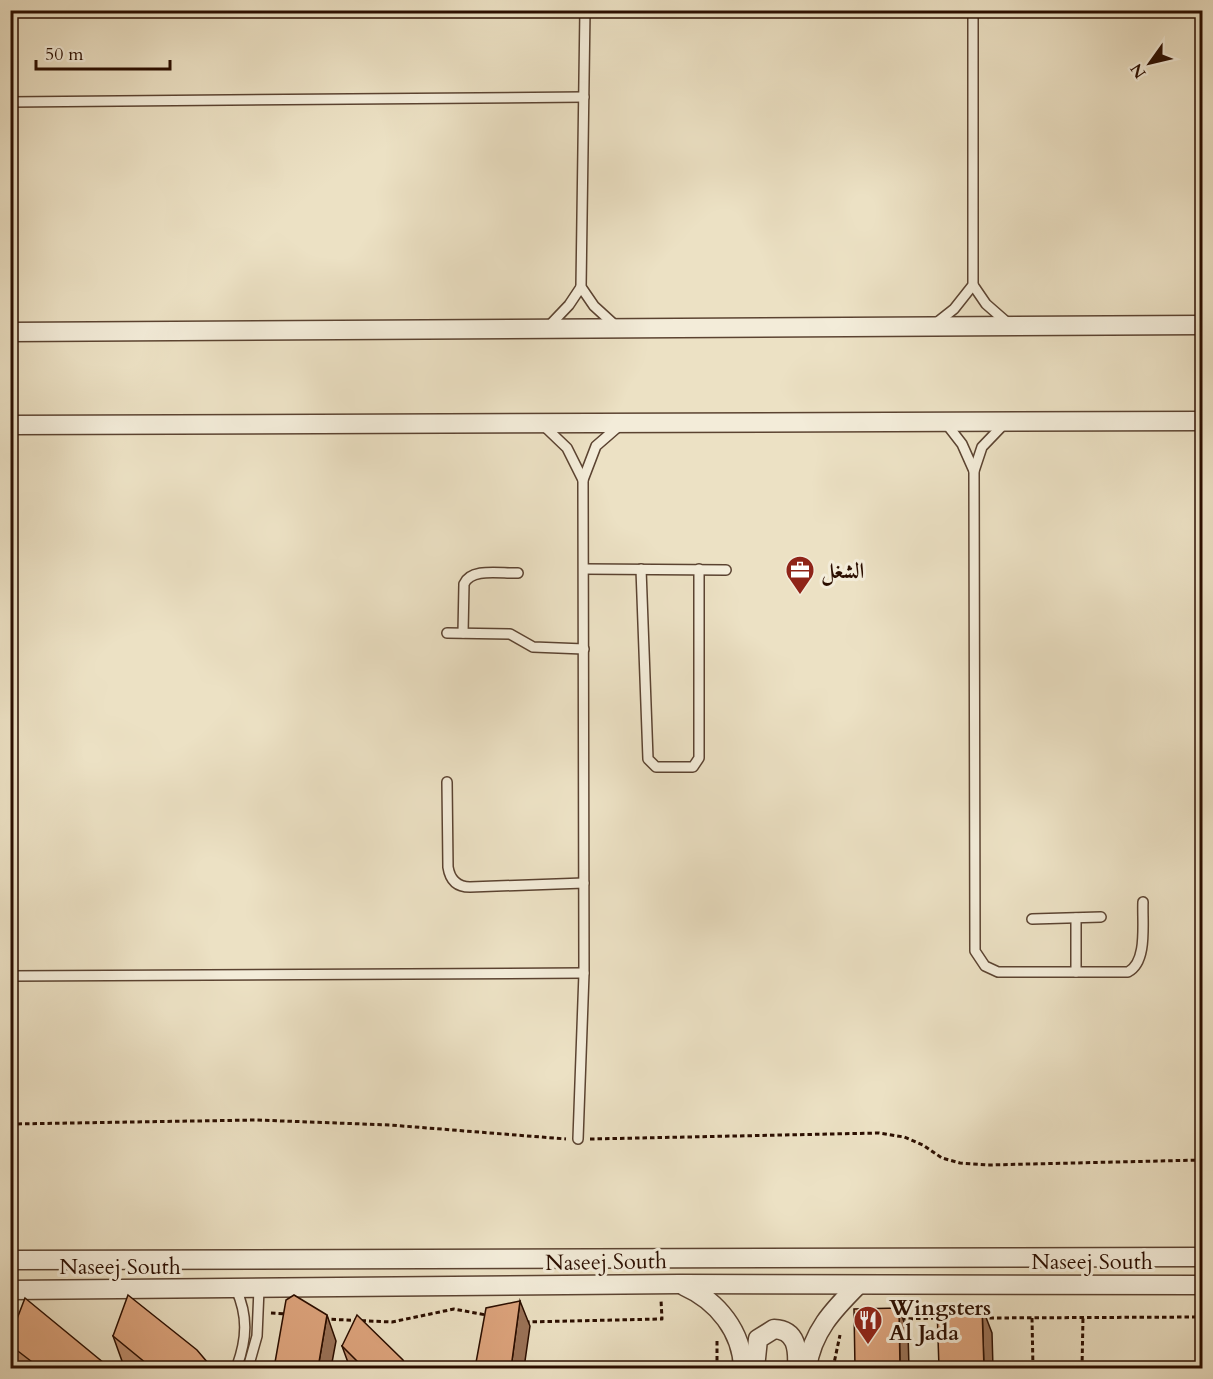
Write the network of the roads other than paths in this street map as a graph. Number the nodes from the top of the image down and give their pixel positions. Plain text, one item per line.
1 (585, 10) edge
2 (973, 10) edge
3 (584, 97) junction
4 (10, 102) edge
5 (973, 285) junction
6 (581, 287) junction
7 (1203, 325) edge
8 (1012, 326) junction
9 (931, 327) junction
10 (619, 328) junction
11 (546, 329) junction
12 (10, 332) edge
13 (1008, 420) junction
14 (1203, 420) edge
15 (944, 421) junction
16 (623, 423) junction
17 (541, 424) junction
18 (11, 426) edge
19 (974, 471) junction
20 (583, 480) junction
21 (584, 569) junction
22 (640, 569) junction
23 (699, 569) junction
24 (726, 570) dead end
25 (518, 573) dead end
26 (447, 633) dead end
27 (463, 633) junction
28 (584, 649) junction
29 (447, 782) dead end
30 (584, 883) junction
31 (1143, 902) dead end
32 (1101, 917) dead end
33 (1076, 918) junction
34 (1032, 919) dead end
35 (1076, 972) junction
36 (584, 974) junction
37 (10, 976) edge
38 (578, 1139) road end
39 (1203, 1257) edge
40 (10, 1260) edge
41 (680, 1284) junction
42 (858, 1285) junction
43 (1203, 1285) edge
44 (236, 1289) junction
45 (259, 1289) junction
46 (10, 1290) edge
47 (237, 1366) dead end
48 (248, 1368) edge
49 (743, 1368) edge
50 (755, 1368) edge
51 (797, 1368) edge
52 (807, 1368) edge

1 - 3 lane
2 - 5 lane
3 - 4 lane
3 - 6 lane
5 - 8 lane
5 - 9 lane
6 - 10 lane
6 - 11 lane
7 - 8 street
8 - 9 street
9 - 10 street
10 - 11 street
11 - 12 street
13 - 14 street
13 - 15 street
13 - 19 lane
15 - 16 street
15 - 19 lane
16 - 17 street
16 - 20 lane
17 - 18 street
17 - 20 lane
19 - 35 lane
20 - 21 lane
21 - 22 lane
21 - 28 lane
22 - 23 lane
22 - 23 lane
23 - 24 lane
25 - 27 lane
26 - 27 lane
27 - 28 lane
28 - 30 lane
29 - 30 lane
30 - 36 lane
31 - 35 lane
32 - 33 lane
33 - 34 lane
33 - 35 lane
36 - 37 lane
36 - 38 lane
39 - 40 street
41 - 42 street, Naseej South
41 - 45 street, Naseej South
41 - 49 street
42 - 43 street, Naseej South
42 - 52 street
44 - 45 street, Naseej South
44 - 46 street, Naseej South
44 - 47 lane
45 - 48 lane
50 - 51 street

